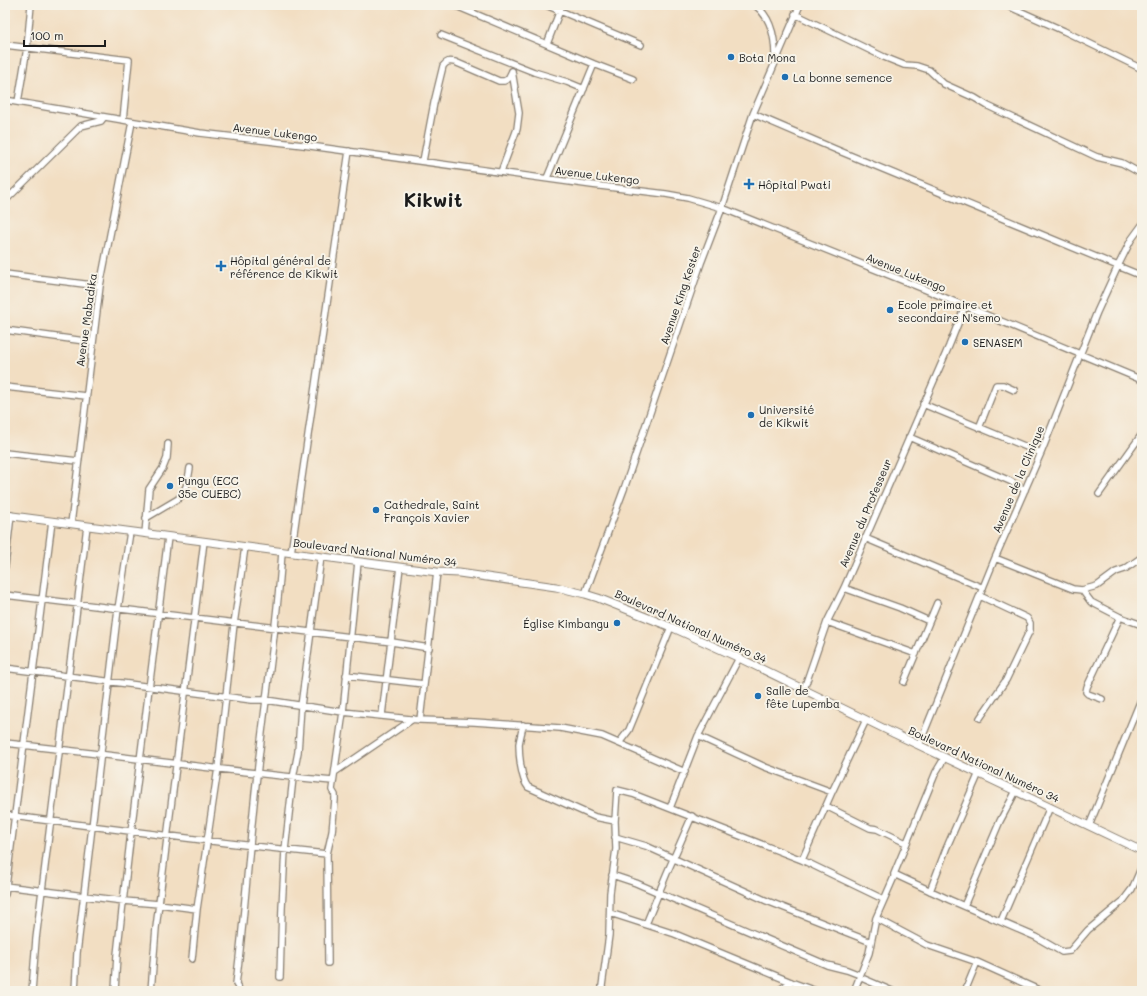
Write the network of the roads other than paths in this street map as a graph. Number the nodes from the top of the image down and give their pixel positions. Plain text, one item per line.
1 (32, 5) edge
2 (454, 5) edge
3 (546, 5) edge
4 (562, 5) edge
5 (640, 5) edge
6 (645, 5) edge
7 (755, 5) edge
8 (800, 5) edge
9 (1006, 5) edge
10 (560, 11) junction
11 (795, 14) junction
12 (441, 35) dead end
13 (5, 44) edge
14 (547, 44) junction
15 (641, 44) dead end
16 (27, 48) junction
17 (775, 60) junction
18 (510, 63) junction
19 (594, 64) junction
20 (1142, 69) edge
21 (512, 71) junction
22 (633, 79) dead end
23 (584, 89) junction
24 (5, 100) edge
25 (18, 102) junction
26 (753, 114) junction
27 (104, 117) junction
28 (123, 120) junction
29 (132, 122) junction
30 (349, 151) junction
31 (423, 161) junction
32 (500, 172) junction
33 (1142, 174) edge
34 (547, 178) junction
35 (5, 201) edge
36 (722, 208) junction
37 (1142, 225) edge
38 (1118, 266) junction
39 (5, 274) edge
40 (1142, 276) edge
41 (100, 286) junction
42 (965, 306) junction
43 (5, 330) edge
44 (92, 342) junction
45 (1080, 354) junction
46 (1142, 380) edge
47 (5, 387) edge
48 (1014, 390) dead end
49 (86, 396) junction
50 (923, 404) junction
51 (979, 428) junction
52 (1142, 434) edge
53 (909, 437) junction
54 (168, 444) dead end
55 (5, 453) edge
56 (1041, 453) junction
57 (78, 462) junction
58 (190, 468) dead end
59 (1025, 490) junction
60 (1099, 494) dead end
61 (8, 515) edge
62 (146, 518) junction
63 (52, 521) junction
64 (71, 524) junction
65 (87, 526) junction
66 (130, 532) junction
67 (144, 534) junction
68 (168, 537) junction
69 (865, 538) junction
70 (204, 541) junction
71 (245, 547) junction
72 (282, 552) junction
73 (291, 553) junction
74 (321, 557) junction
75 (1142, 557) edge
76 (995, 558) junction
77 (358, 562) junction
78 (5, 566) edge
79 (400, 567) junction
80 (437, 572) junction
81 (844, 588) junction
82 (983, 588) junction
83 (1082, 590) junction
84 (585, 594) junction
85 (5, 595) edge
86 (980, 596) junction
87 (42, 599) junction
88 (937, 603) dead end
89 (77, 604) junction
90 (118, 609) junction
91 (159, 614) junction
92 (1120, 617) junction
93 (195, 619) junction
94 (929, 621) junction
95 (827, 622) junction
96 (234, 624) junction
97 (1142, 625) edge
98 (671, 627) junction
99 (275, 629) junction
100 (312, 633) junction
101 (350, 637) junction
102 (392, 642) junction
103 (429, 648) junction
104 (916, 654) junction
105 (739, 658) junction
106 (5, 668) edge
107 (33, 672) junction
108 (346, 675) junction
109 (68, 676) junction
110 (387, 679) junction
111 (110, 681) junction
112 (904, 682) dead end
113 (424, 684) junction
114 (149, 687) junction
115 (804, 689) junction
116 (186, 691) junction
117 (226, 696) junction
118 (1142, 697) edge
119 (1102, 699) dead end
120 (266, 700) junction
121 (301, 706) junction
122 (343, 712) junction
123 (382, 715) junction
124 (980, 718) dead end
125 (413, 719) junction
126 (420, 720) junction
127 (866, 720) junction
128 (524, 725) junction
129 (698, 736) junction
130 (5, 743) edge
131 (619, 743) junction
132 (24, 745) junction
133 (919, 745) junction
134 (60, 749) junction
135 (101, 753) junction
136 (945, 757) junction
137 (140, 759) junction
138 (177, 764) junction
139 (218, 768) junction
140 (335, 772) junction
141 (685, 772) junction
142 (979, 773) junction
143 (257, 774) junction
144 (293, 778) junction
145 (333, 781) junction
146 (1016, 791) junction
147 (832, 792) junction
148 (826, 806) junction
149 (1050, 807) junction
150 (670, 808) junction
151 (5, 815) edge
152 (14, 816) junction
153 (692, 816) junction
154 (615, 821) junction
155 (51, 822) junction
156 (1089, 826) junction
157 (92, 827) junction
158 (131, 832) junction
159 (168, 836) junction
160 (615, 836) junction
161 (208, 840) junction
162 (906, 843) junction
163 (250, 845) junction
164 (286, 850) junction
165 (1142, 851) edge
166 (327, 854) junction
167 (673, 859) junction
168 (802, 860) junction
169 (1142, 866) edge
170 (894, 874) junction
171 (612, 875) junction
172 (5, 886) edge
173 (42, 890) junction
174 (930, 891) junction
175 (658, 893) junction
176 (5, 894) edge
177 (84, 896) junction
178 (884, 899) junction
179 (124, 901) junction
180 (159, 904) junction
181 (964, 906) junction
182 (197, 909) junction
183 (610, 913) junction
184 (876, 918) junction
185 (1001, 921) junction
186 (646, 924) junction
187 (871, 942) junction
188 (192, 959) dead end
189 (977, 962) junction
190 (328, 963) dead end
191 (280, 977) dead end
192 (862, 977) junction
193 (791, 982) junction
194 (32, 991) edge
195 (75, 991) edge
196 (115, 991) edge
197 (151, 991) edge
198 (240, 991) edge
199 (603, 991) edge
200 (778, 991) edge
201 (816, 991) edge
202 (854, 991) edge
203 (892, 991) edge
204 (965, 991) edge
205 (1041, 991) edge

1 - 16 street
2 - 14 street
3 - 10 street
4 - 10 street
5 - 6 street
7 - 17 street
8 - 11 street, Avenue King Kester
9 - 20 street
10 - 14 street
10 - 15 street
11 - 17 street, Avenue King Kester
11 - 33 street
12 - 18 street
13 - 16 street
14 - 19 street
16 - 25 street
16 - 28 street
17 - 26 street, Avenue King Kester
18 - 21 street
18 - 23 street
19 - 22 street
19 - 23 street
21 - 31 street
21 - 32 street
23 - 34 street
24 - 25 street, Avenue Lukengo
25 - 27 street, Avenue Lukengo
26 - 36 street, Avenue King Kester
26 - 38 street
27 - 28 street, Avenue Lukengo
27 - 35 street
28 - 29 street, Avenue Lukengo
29 - 30 street, Avenue Lukengo
29 - 41 street, Avenue Mabadika
30 - 31 street, Avenue Lukengo
30 - 73 street
31 - 32 street, Avenue Lukengo
32 - 34 street, Avenue Lukengo
34 - 36 street, Avenue Lukengo
36 - 42 street, Avenue Lukengo
36 - 84 street, Avenue King Kester
37 - 38 street, Avenue de la Clinique
38 - 40 street
38 - 45 street, Avenue de la Clinique
39 - 41 street
41 - 44 street, Avenue Mabadika
42 - 45 street, Avenue Lukengo
42 - 50 street, Avenue du Professeur
43 - 44 street
44 - 49 street, Avenue Mabadika
45 - 46 street, Avenue Lukengo
45 - 56 street, Avenue de la Clinique
47 - 49 street
48 - 51 street
49 - 57 street, Avenue Mabadika
50 - 51 street
50 - 53 street, Avenue du Professeur
51 - 56 street
52 - 60 street
53 - 59 street
53 - 69 street, Avenue du Professeur
54 - 62 street
55 - 57 street
56 - 59 street, Avenue de la Clinique
57 - 64 street, Avenue Mabadika
58 - 62 street
59 - 76 street, Avenue de la Clinique
61 - 63 main road, Boulevard National Numéro 34
61 - 78 street
62 - 67 street
63 - 64 main road, Boulevard National Numéro 34
63 - 87 street
64 - 65 main road, Boulevard National Numéro 34
65 - 66 main road, Boulevard National Numéro 34
65 - 89 street
66 - 67 main road, Boulevard National Numéro 34
66 - 90 street
67 - 68 main road, Boulevard National Numéro 34
68 - 70 main road, Boulevard National Numéro 34
68 - 91 street
69 - 81 street, Avenue du Professeur
69 - 82 street
70 - 71 main road, Boulevard National Numéro 34
70 - 93 street
71 - 72 main road, Boulevard National Numéro 34
71 - 96 street
72 - 73 main road, Boulevard National Numéro 34
72 - 99 street
73 - 74 main road, Boulevard National Numéro 34
74 - 77 main road, Boulevard National Numéro 34
74 - 100 street
75 - 83 street
76 - 82 street, Avenue de la Clinique
76 - 83 street
77 - 79 main road, Boulevard National Numéro 34
77 - 101 street
79 - 80 main road, Boulevard National Numéro 34
79 - 102 street
80 - 84 main road, Boulevard National Numéro 34
80 - 103 street
81 - 94 street
81 - 95 street, Avenue du Professeur
82 - 86 street, Avenue de la Clinique
83 - 92 street
84 - 98 main road, Boulevard National Numéro 34
85 - 87 street
86 - 124 street
86 - 133 street, Avenue de la Clinique
87 - 89 street
87 - 107 street
88 - 94 street
89 - 90 street
89 - 109 street
90 - 91 street
90 - 111 street
91 - 93 street
91 - 114 street
92 - 97 street
92 - 119 street
93 - 96 street
93 - 116 street
94 - 104 street
95 - 104 street
95 - 115 street, Avenue du Professeur
96 - 99 street
96 - 117 street
98 - 105 main road, Boulevard National Numéro 34
98 - 131 street
99 - 100 street
99 - 120 street
100 - 101 street
100 - 121 street
101 - 102 street
101 - 108 street
102 - 103 street
102 - 110 street
103 - 113 street
104 - 112 street
105 - 115 main road, Boulevard National Numéro 34
105 - 129 street
106 - 107 street
107 - 109 street
107 - 132 street
108 - 110 street
108 - 122 street
109 - 111 street
109 - 134 street
110 - 113 street
110 - 123 street
111 - 114 street
111 - 135 street
113 - 126 street
114 - 116 street
114 - 137 street
115 - 127 main road, Boulevard National Numéro 34
116 - 117 street
116 - 138 street
117 - 120 street
117 - 139 street
118 - 156 street
120 - 121 street
120 - 143 street
121 - 122 street
121 - 144 street
122 - 123 street
122 - 140 street
123 - 125 street
125 - 126 street
125 - 140 street
126 - 128 street
127 - 133 main road, Boulevard National Numéro 34
127 - 147 street
128 - 131 street
128 - 154 street
129 - 141 street
129 - 147 street
130 - 132 street
131 - 141 street
132 - 134 street
132 - 152 street
133 - 136 main road, Boulevard National Numéro 34
134 - 135 street
134 - 155 street
135 - 137 street
135 - 157 street
136 - 142 main road, Boulevard National Numéro 34
136 - 162 street
137 - 138 street
137 - 158 street
138 - 139 street
138 - 159 street
139 - 143 street
139 - 161 street
140 - 145 street
141 - 150 street
142 - 146 main road, Boulevard National Numéro 34
142 - 174 street
143 - 144 street
143 - 163 street
144 - 145 street
144 - 164 street
145 - 166 street
146 - 149 main road, Boulevard National Numéro 34
146 - 181 street
147 - 148 street
148 - 162 street
148 - 168 street
149 - 156 main road, Boulevard National Numéro 34
149 - 185 street
150 - 153 street
150 - 154 street
151 - 152 street
152 - 155 street
152 - 172 street
153 - 167 street
153 - 168 street
154 - 160 street
155 - 157 street
155 - 173 street
156 - 165 main road, Boulevard National Numéro 34
157 - 158 street
157 - 177 street
158 - 159 street
158 - 179 street
159 - 161 street
159 - 180 street
160 - 167 street
160 - 171 street
161 - 163 street
161 - 182 street
162 - 170 street
163 - 164 street
163 - 198 street
164 - 166 street
164 - 191 street
166 - 190 street
167 - 175 street
167 - 187 street
168 - 178 street
169 - 185 street
170 - 174 street
170 - 178 street
171 - 175 street
171 - 183 street
172 - 173 street
172 - 176 street
173 - 177 street
173 - 194 street
174 - 181 street
175 - 186 street
175 - 192 street
177 - 179 street
177 - 195 street
178 - 184 street
179 - 180 street
179 - 196 street
180 - 182 street
180 - 197 street
181 - 185 street
182 - 188 street
183 - 186 street
183 - 199 street
184 - 187 street
184 - 189 street
186 - 193 street
187 - 192 street
189 - 204 street
189 - 205 street
192 - 202 street
192 - 203 street
193 - 200 street
193 - 201 street

